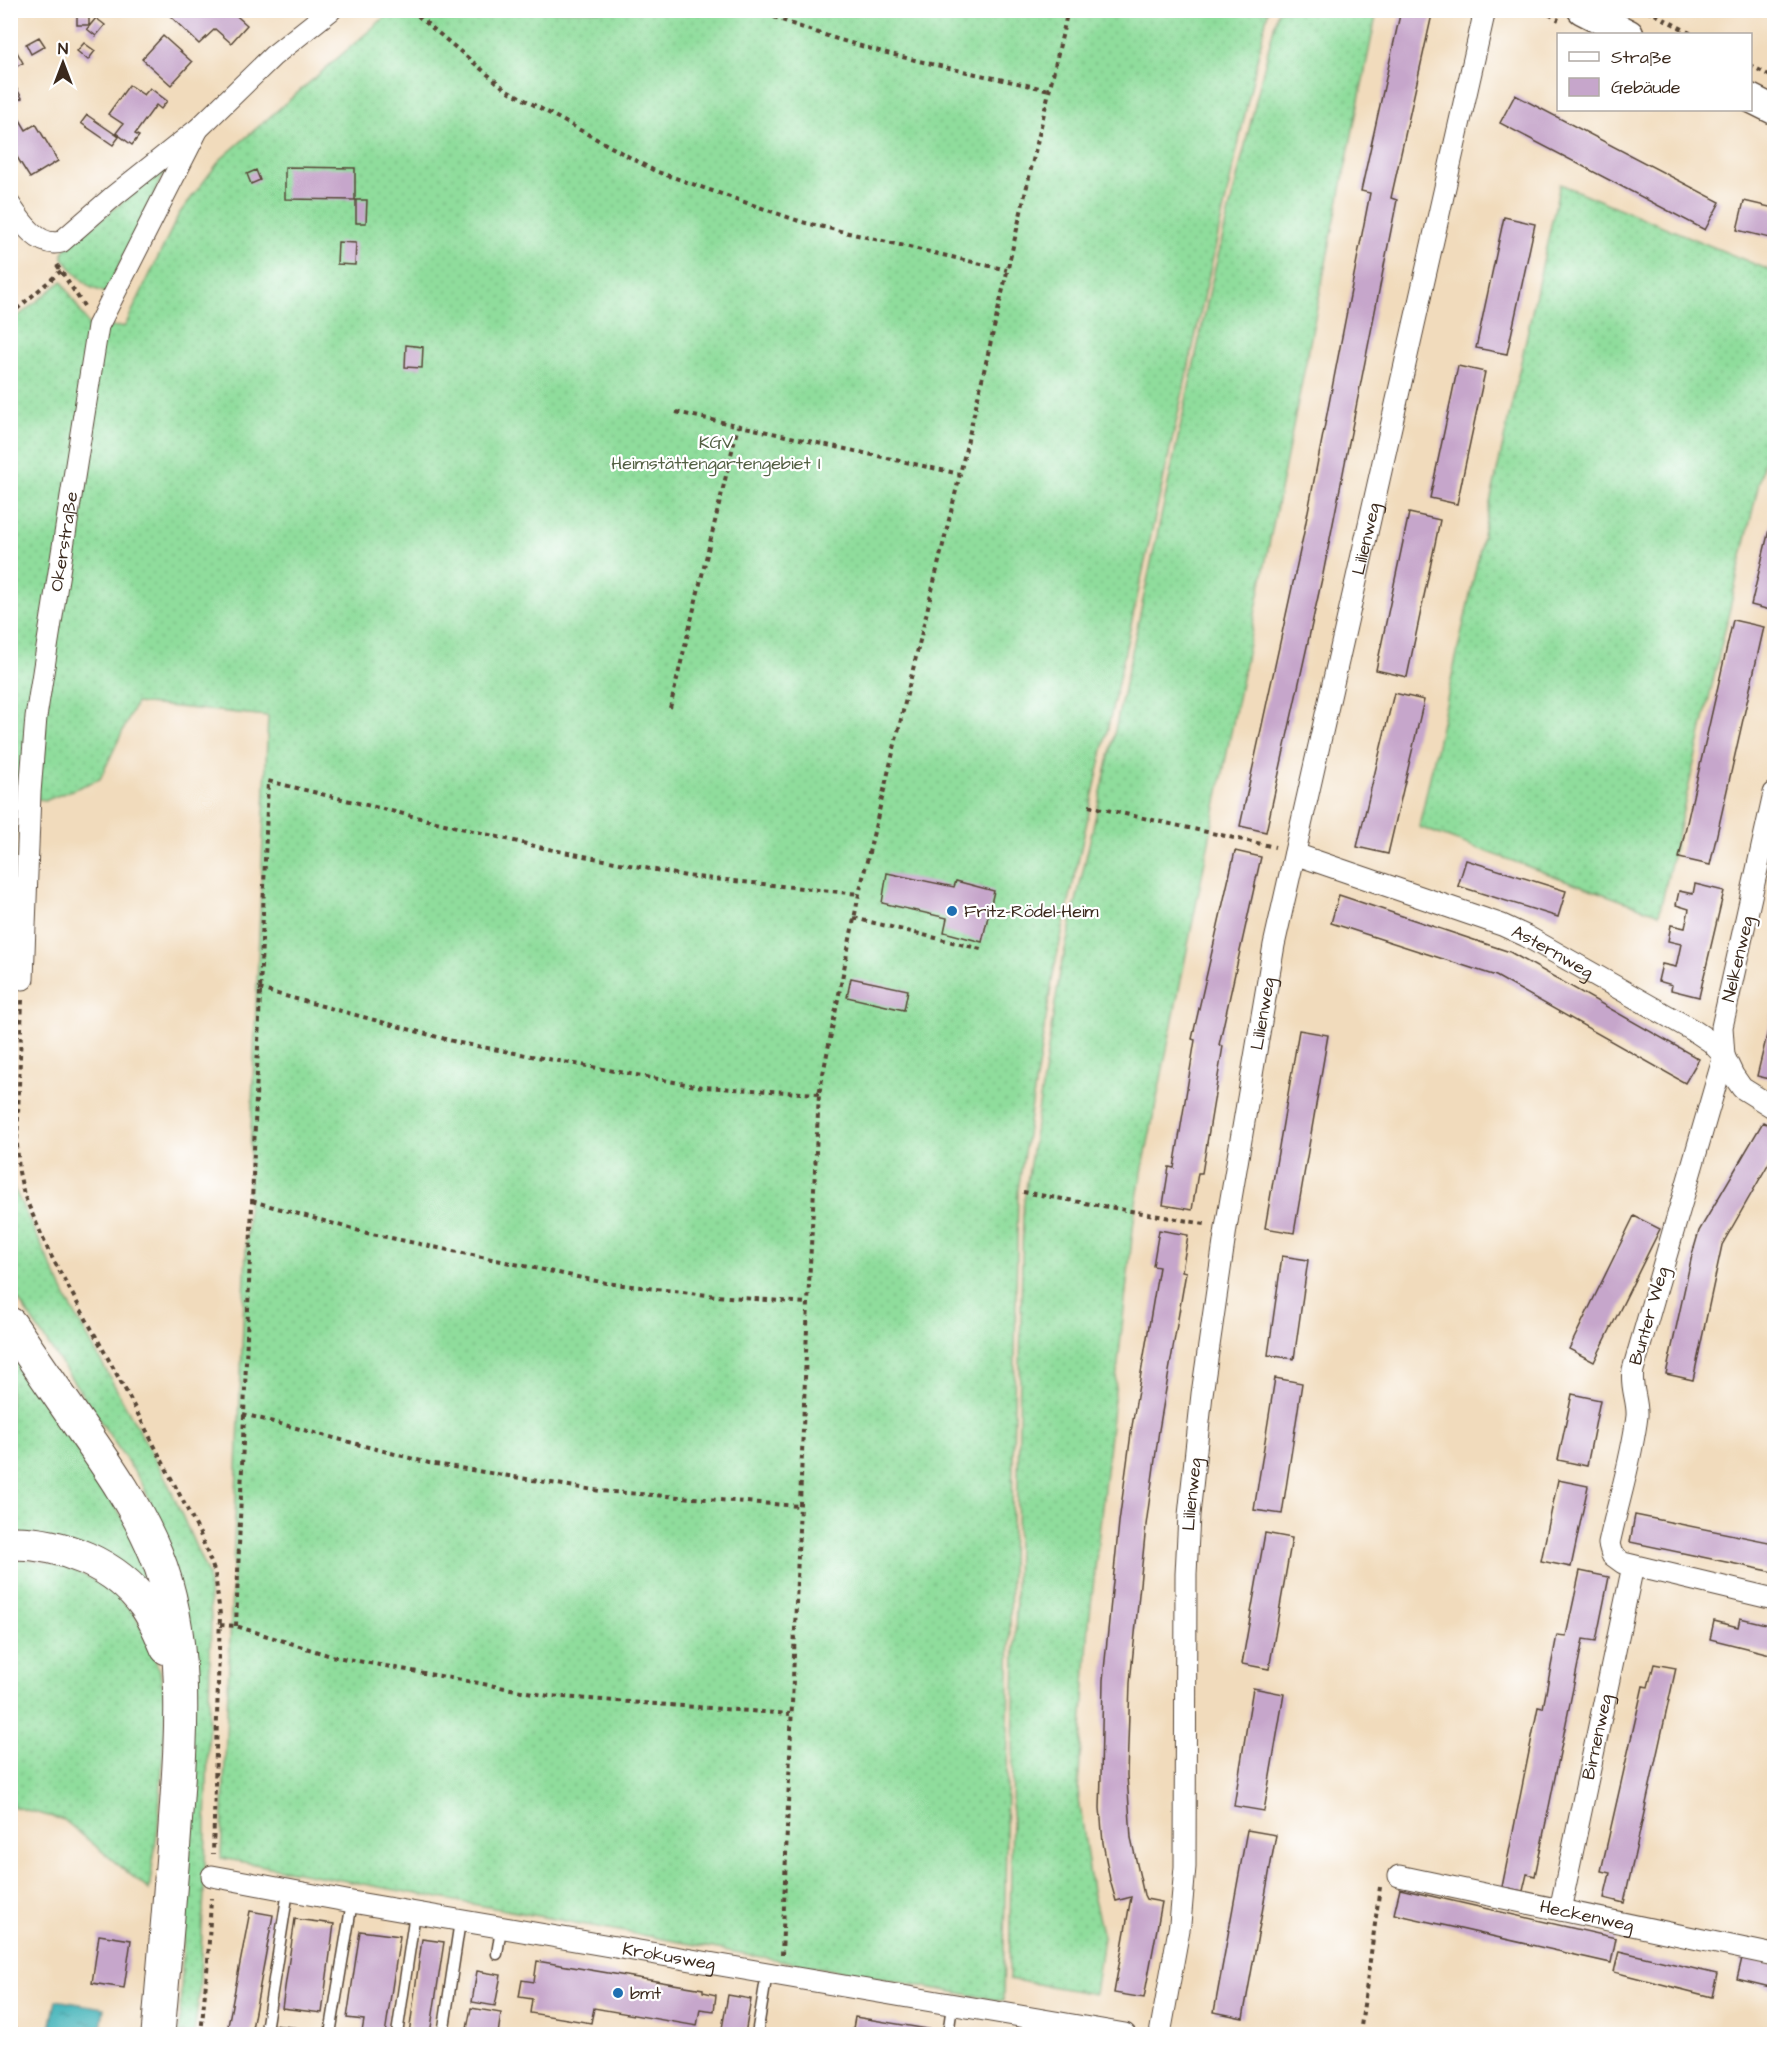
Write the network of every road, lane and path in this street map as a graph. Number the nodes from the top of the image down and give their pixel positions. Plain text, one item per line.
1 (305, 10) edge
2 (331, 10) edge
3 (411, 10) edge
4 (757, 10) edge
5 (1068, 10) edge
6 (1485, 10) edge
7 (1582, 10) edge
8 (1647, 10) edge
9 (1627, 33) edge
10 (1690, 33) edge
11 (273, 56) junction
12 (1752, 66) edge
13 (1774, 78) edge
14 (1049, 90) junction
15 (1752, 99) edge
16 (1774, 110) edge
17 (198, 129) junction
18 (10, 205) edge
19 (43, 241) junction
20 (1007, 270) junction
21 (61, 271) junction
22 (10, 315) edge
23 (98, 326) junction
24 (676, 412) dead end
25 (738, 426) junction
26 (960, 474) junction
27 (670, 708) dead end
28 (1774, 793) edge
29 (1089, 806) dead end
30 (1295, 854) junction
31 (859, 894) junction
32 (854, 918) junction
33 (984, 950) dead end
34 (23, 979) dead end
35 (260, 989) junction
36 (1724, 1056) junction
37 (819, 1094) junction
38 (1774, 1108) edge
39 (1023, 1192) dead end
40 (252, 1201) junction
41 (1226, 1228) junction
42 (807, 1303) junction
43 (10, 1324) edge
44 (243, 1414) junction
45 (799, 1506) junction
46 (10, 1543) edge
47 (1634, 1566) junction
48 (1774, 1599) edge
49 (220, 1625) dead end
50 (236, 1626) junction
51 (180, 1692) junction
52 (790, 1714) junction
53 (212, 1876) dead end
54 (1399, 1876) joint
55 (288, 1891) junction
56 (352, 1902) junction
57 (1560, 1910) junction
58 (415, 1913) junction
59 (460, 1921) junction
60 (501, 1928) junction
61 (497, 1954) dead end
62 (782, 1955) dead end
63 (1774, 1955) edge
64 (767, 1973) junction
65 (952, 2006) junction
66 (158, 2034) edge
67 (303, 2034) edge
68 (330, 2034) edge
69 (397, 2034) edge
70 (443, 2034) edge
71 (757, 2034) edge
72 (948, 2034) edge
73 (1125, 2034) edge
74 (1160, 2034) edge
75 (1360, 2034) edge

1 - 11 street, Okerstraße
2 - 11 street, Okerstraße
3 - 20 path
4 - 14 path
5 - 14 path
6 - 30 street, Lilienweg
7 - 9 street
8 - 10 path
11 - 17 street, Okerstraße
12 - 13 path
14 - 20 path
15 - 16 street
17 - 19 street, Okerstraße
17 - 23 street, Okerstraße
18 - 19 street
19 - 21 path
20 - 26 path
21 - 22 path
21 - 23 path
23 - 34 street, Okerstraße
24 - 25 path
25 - 26 path
25 - 27 path
26 - 31 path
28 - 36 street, Nelkenweg
29 - 30 path
30 - 36 street, Asternweg
30 - 41 street, Lilienweg
31 - 32 path
31 - 35 path
32 - 33 path
32 - 37 path
35 - 37 path
35 - 40 path
36 - 38 street, Asternweg
36 - 47 street, Bunter Weg
37 - 42 path
39 - 41 path
40 - 42 path
40 - 44 path
41 - 74 street, Lilienweg
42 - 45 path
43 - 51 highway
44 - 45 path
44 - 50 path
45 - 52 path
46 - 51 highway
47 - 48 street, Bunter Weg
47 - 57 street, Birnenweg
49 - 50 path
50 - 52 path
51 - 66 highway
52 - 62 path
53 - 55 street, Krokusweg
54 - 57 street, Heckenweg
54 - 75 path
55 - 56 street, Krokusweg
55 - 67 lane
56 - 58 street, Krokusweg
56 - 68 lane
57 - 63 street, Heckenweg
58 - 59 street, Krokusweg
58 - 69 lane
59 - 60 street, Krokusweg
59 - 70 lane
60 - 61 lane
60 - 64 street, Krokusweg
64 - 65 street, Krokusweg
64 - 71 lane
65 - 72 lane
65 - 73 street, Krokusweg

